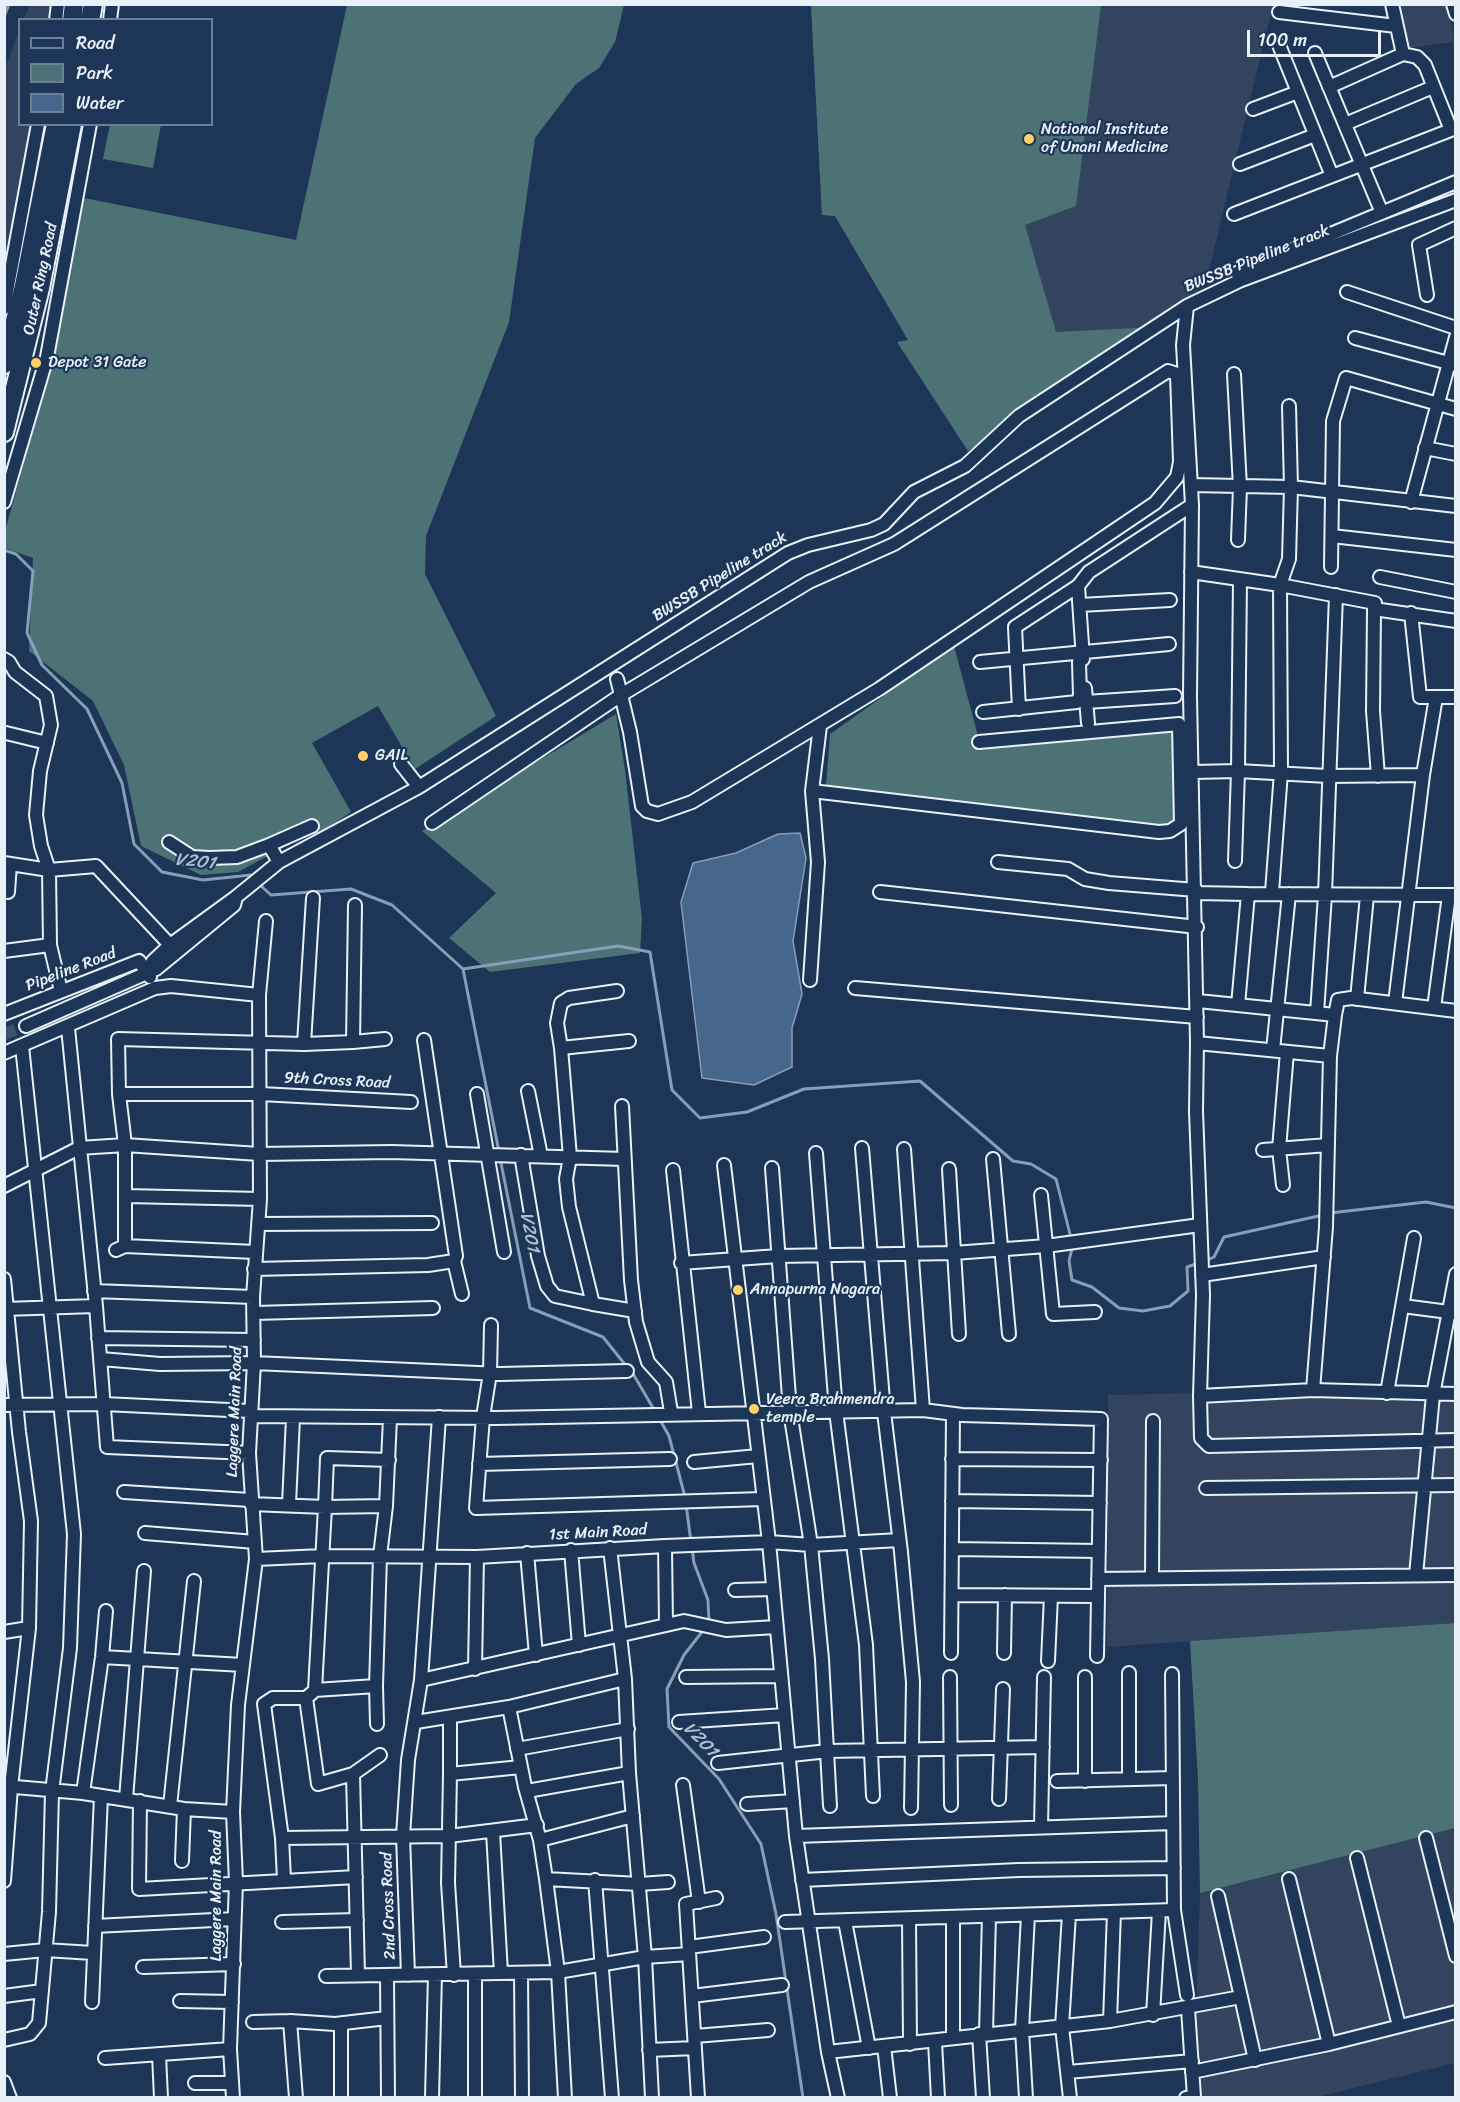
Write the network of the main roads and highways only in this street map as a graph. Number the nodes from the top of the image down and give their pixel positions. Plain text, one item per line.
1 (56, 126) edge
2 (72, 126) edge
3 (4, 364) edge
4 (4, 432) edge

1 - 3 highway, Outer Ring Road
2 - 4 highway, Outer Ring Road

